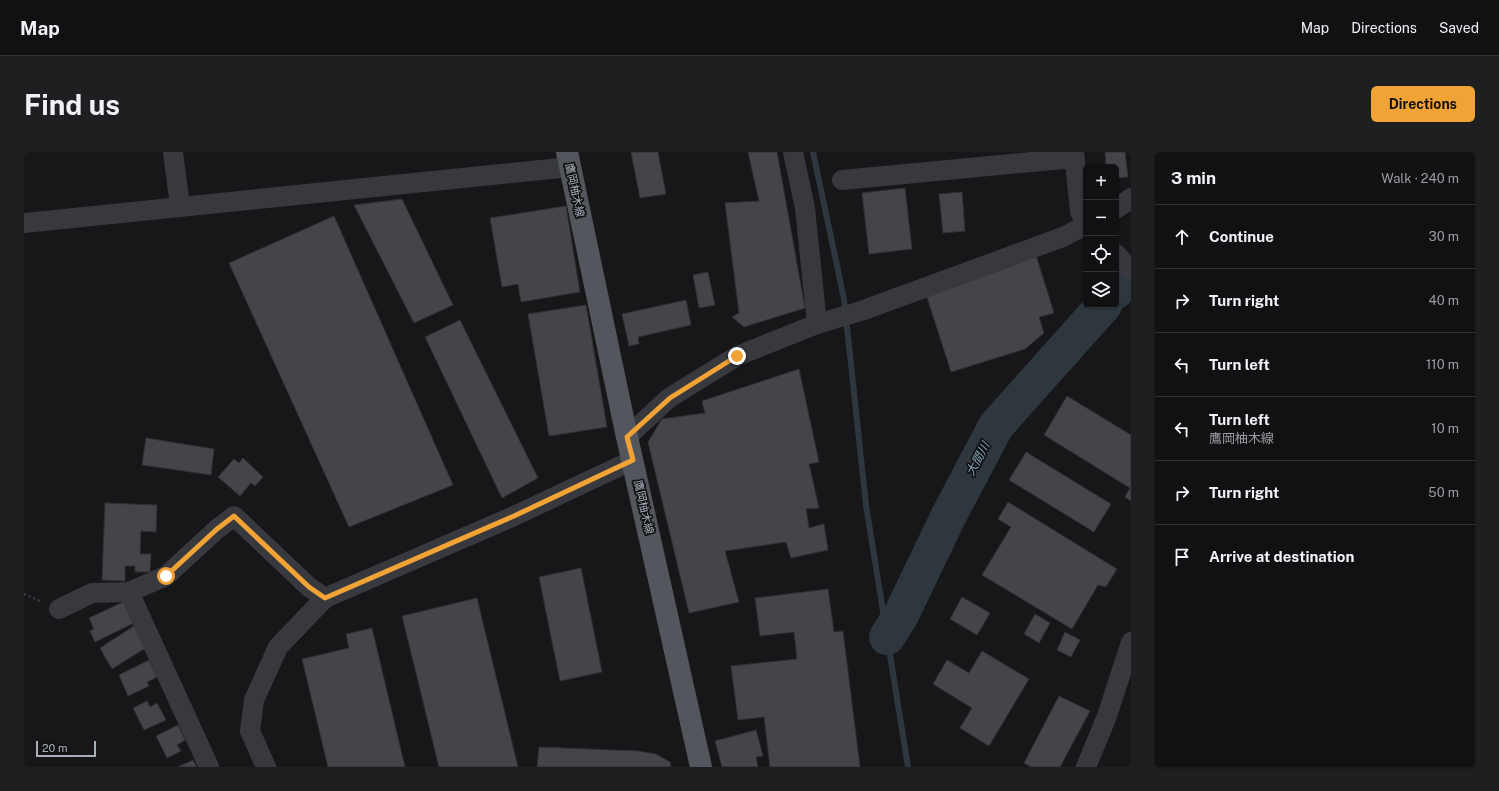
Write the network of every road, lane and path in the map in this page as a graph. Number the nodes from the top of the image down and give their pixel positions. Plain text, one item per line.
1 (173, 152) edge
2 (793, 152) edge
3 (1074, 155) edge
4 (568, 159) edge
5 (842, 180) dead end
6 (1131, 198) edge
7 (180, 206) junction
8 (1119, 207) edge
9 (1083, 216) edge
10 (24, 223) edge
11 (1083, 227) edge
12 (1119, 257) edge
13 (1131, 270) edge
14 (824, 322) junction
15 (627, 437) junction
16 (633, 460) junction
17 (129, 592) junction
18 (325, 598) junction
19 (59, 609) dead end
20 (1131, 642) edge
21 (209, 767) edge
22 (266, 767) edge
23 (701, 767) edge
24 (1086, 767) edge

1 - 7 street
2 - 14 street
3 - 5 street
3 - 9 street
4 - 7 street
4 - 15 main road, 鷹岡柚木線
6 - 8 street
7 - 10 street
11 - 14 street
12 - 13 street
14 - 15 street
15 - 16 main road, 鷹岡柚木線
16 - 18 street
16 - 23 main road, 鷹岡柚木線
17 - 18 street
17 - 19 street
17 - 21 street
18 - 22 street
20 - 24 street

